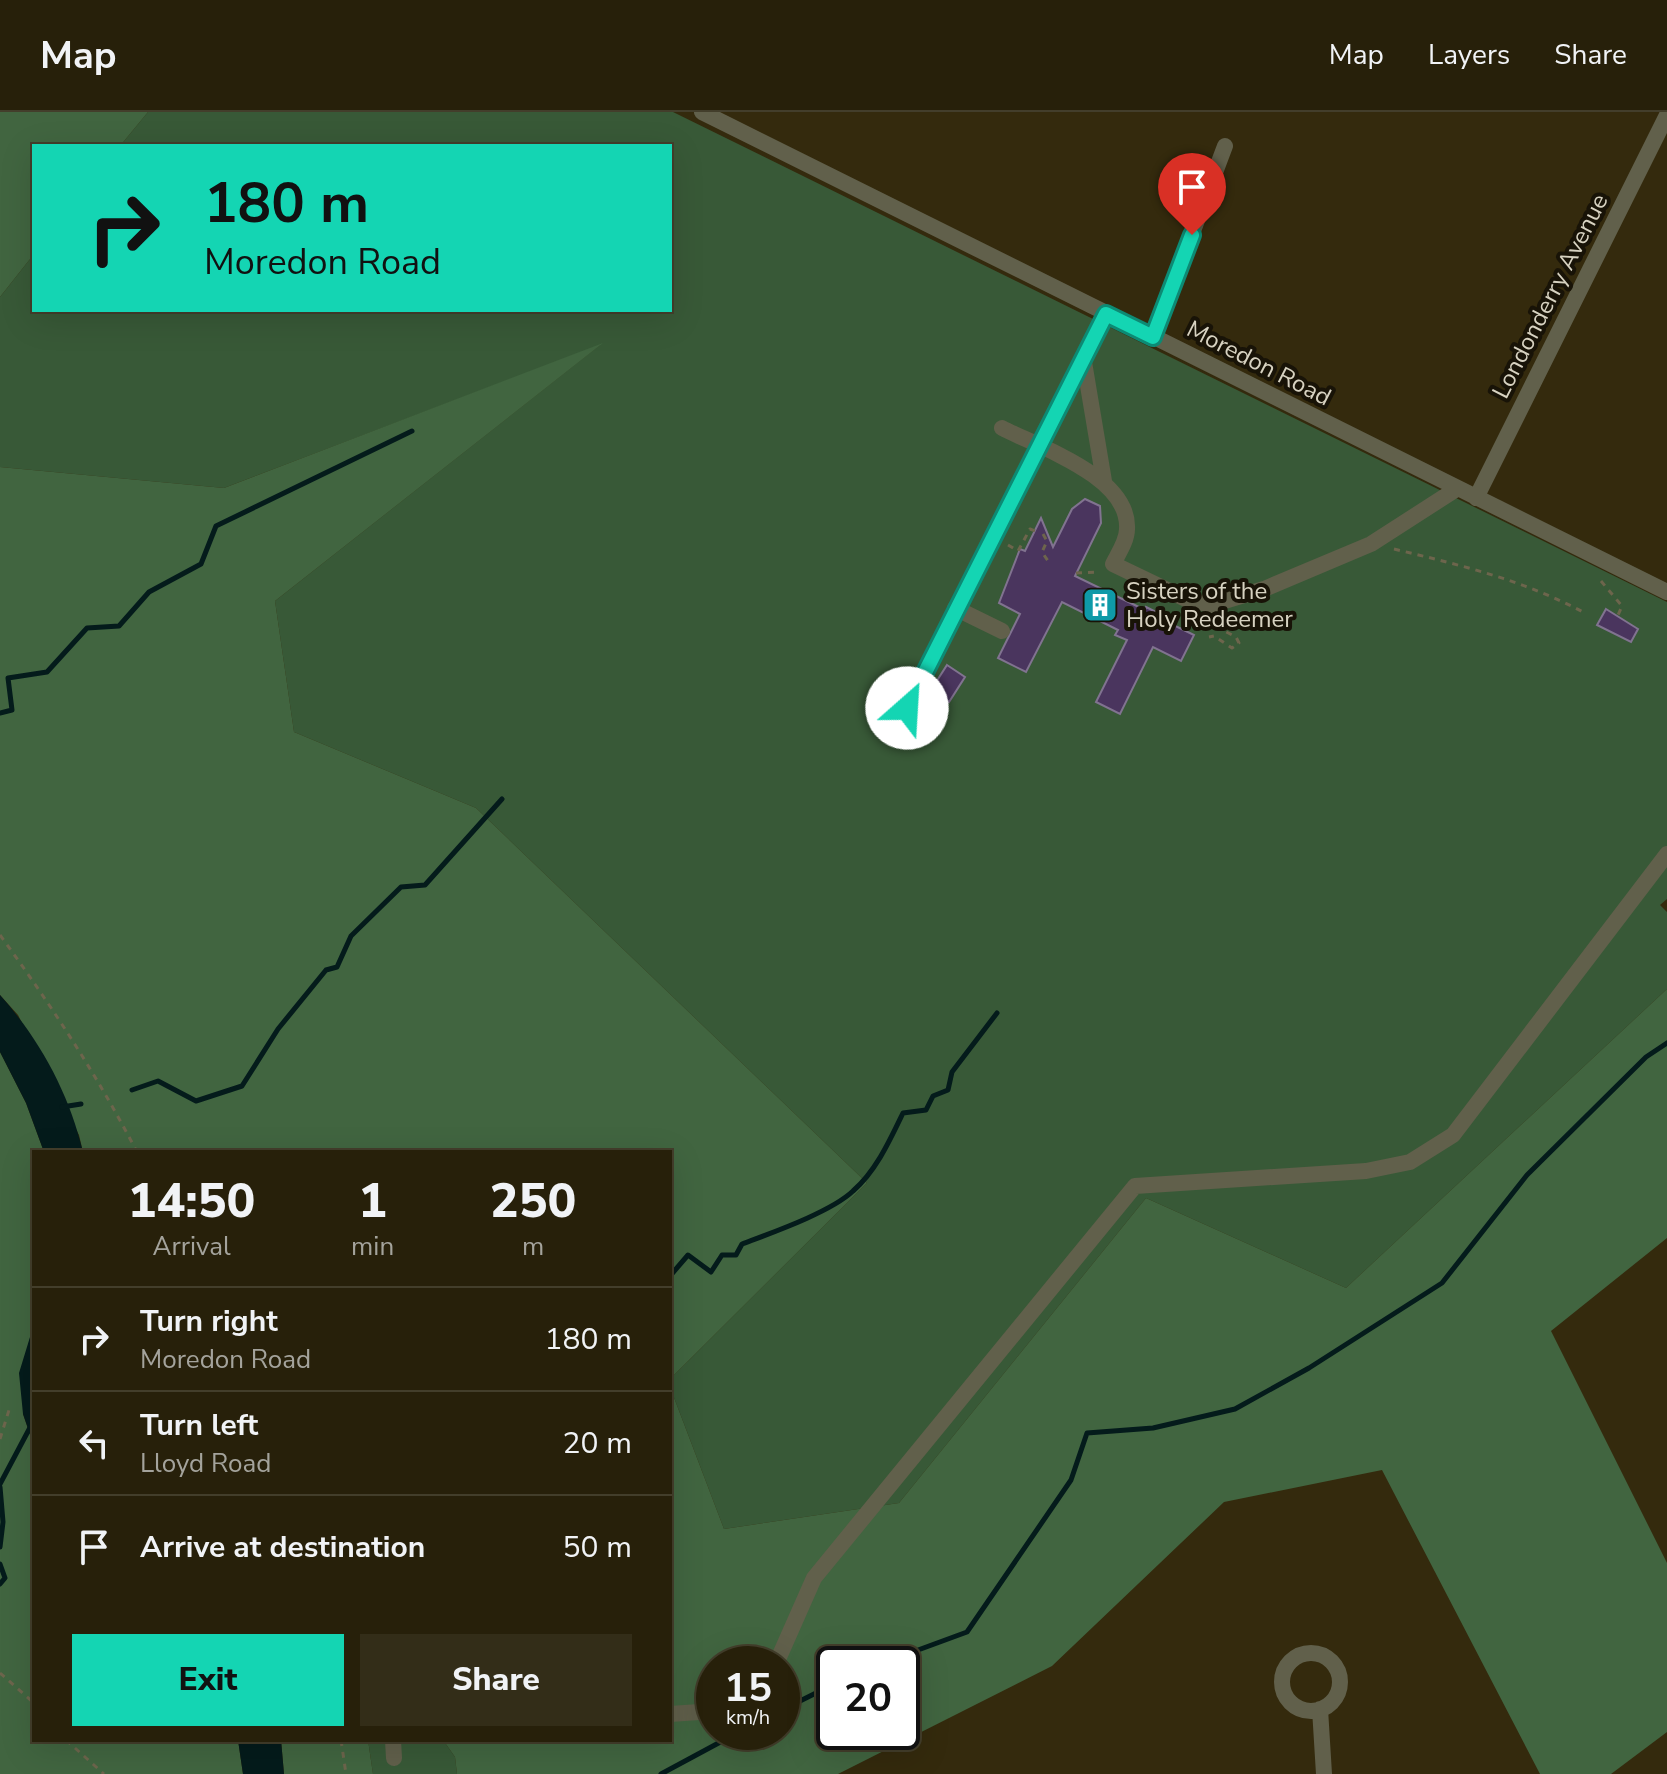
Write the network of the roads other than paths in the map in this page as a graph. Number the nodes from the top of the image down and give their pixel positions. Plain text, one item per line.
1 (702, 112) edge
2 (1667, 115) edge
3 (1225, 146) dead end
4 (1106, 314) junction
5 (1153, 337) junction
6 (1083, 356) junction
7 (1002, 428) dead end
8 (1037, 446) junction
9 (1104, 481) junction
10 (1458, 488) junction
11 (1476, 498) junction
12 (1667, 592) edge
13 (955, 608) junction
14 (1002, 631) dead end
15 (907, 708) dead end
16 (1667, 854) edge
17 (784, 1646) edge
18 (1320, 1709) dead end
19 (696, 1712) edge
20 (672, 1714) edge
21 (393, 1742) edge
22 (394, 1758) dead end
23 (1324, 1774) edge

1 - 4 street, Moredon Road
2 - 11 street, Londonderry Avenue
3 - 5 street
4 - 5 street, Moredon Road
4 - 6 street
5 - 10 street, Moredon Road
6 - 8 street
6 - 9 street
7 - 8 street
8 - 9 street
8 - 13 street
9 - 10 street
10 - 11 street, Moredon Road
11 - 12 street, Moredon Road
13 - 14 street
13 - 15 street
16 - 17 street
18 - 23 street
19 - 20 street
21 - 22 street

